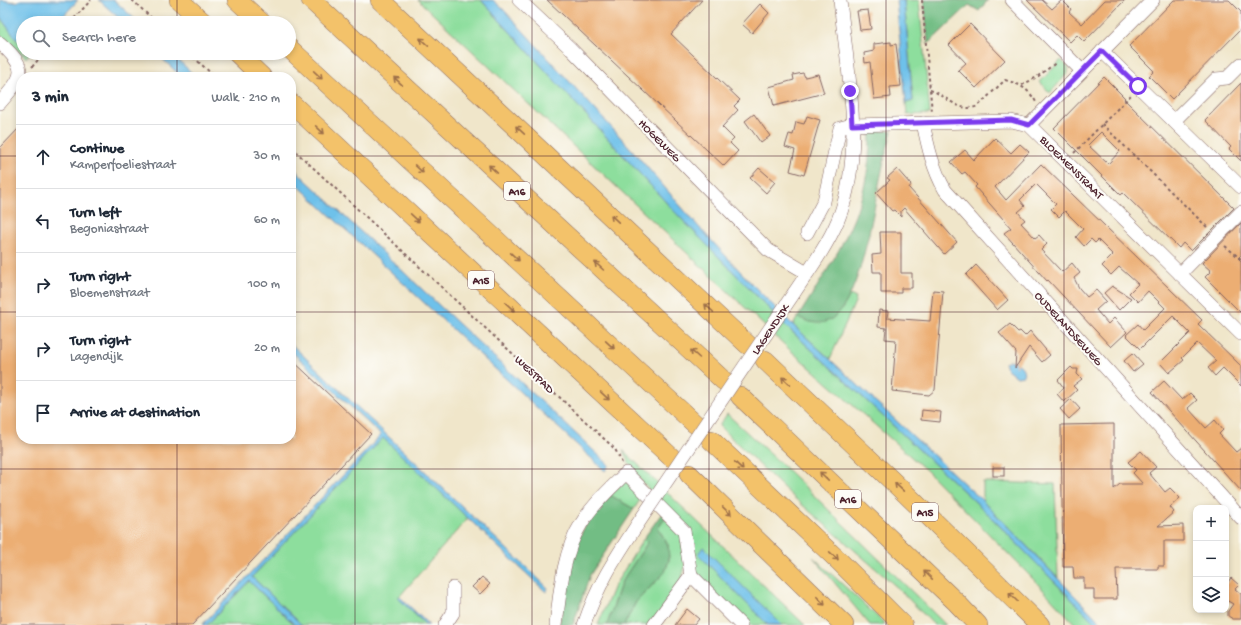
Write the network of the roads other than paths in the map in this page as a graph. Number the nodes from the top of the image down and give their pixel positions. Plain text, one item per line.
1 (179, 0) edge
2 (237, 0) edge
3 (311, 0) edge
4 (380, 0) edge
5 (519, 0) edge
6 (840, 0) edge
7 (1012, 0) edge
8 (1153, 0) edge
9 (196, 16) edge
10 (254, 16) edge
11 (0, 43) edge
12 (1102, 51) junction
13 (296, 54) edge
14 (244, 60) edge
15 (1241, 64) edge
16 (1082, 71) junction
17 (20, 72) edge
18 (257, 72) edge
19 (16, 83) edge
20 (0, 103) edge
21 (296, 109) edge
22 (1174, 122) junction
23 (928, 123) junction
24 (852, 125) junction
25 (1029, 125) junction
26 (1241, 187) edge
27 (1240, 212) edge
28 (807, 233) dead end
29 (807, 273) junction
30 (1180, 274) junction
31 (1241, 334) edge
32 (748, 344) dead end
33 (765, 360) dead end
34 (724, 381) dead end
35 (740, 396) dead end
36 (695, 424) dead end
37 (711, 440) dead end
38 (671, 457) dead end
39 (689, 474) dead end
40 (1241, 518) edge
41 (691, 575) junction
42 (453, 588) dead end
43 (446, 625) edge
44 (556, 625) edge
45 (584, 625) edge
46 (654, 625) edge
47 (741, 625) edge
48 (844, 625) edge
49 (903, 625) edge
50 (978, 625) edge
51 (1040, 625) edge

1 - 9 highway
2 - 10 highway
34 -> 3 highway, A16
32 -> 4 highway
5 - 29 street, HOGEWEG
6 - 24 street, LAGENDIJK
7 - 16 street
8 - 12 street
11 - 17 street
12 - 16 street
12 - 22 street
13 -> 36 highway
14 - 18 highway
15 - 22 street
16 - 25 street
19 - 20 street
21 -> 38 highway, A15
22 - 26 street
23 - 24 street, BLOEMENSTRAAT
23 - 25 street, BLOEMENSTRAAT
23 - 40 street, OUDELANDSEWEG
24 - 28 street
24 - 29 street, LAGENDIJK
25 - 30 street, BLOEMENSTRAAT
27 - 30 street
29 - 45 street, LAGENDIJK, bridge
30 - 31 street, BLOEMENSTRAAT
51 -> 33 highway, A15
50 -> 35 highway, A16
37 -> 49 highway
39 -> 48 highway
41 - 44 street
41 - 46 street
41 - 47 street
42 - 43 street

